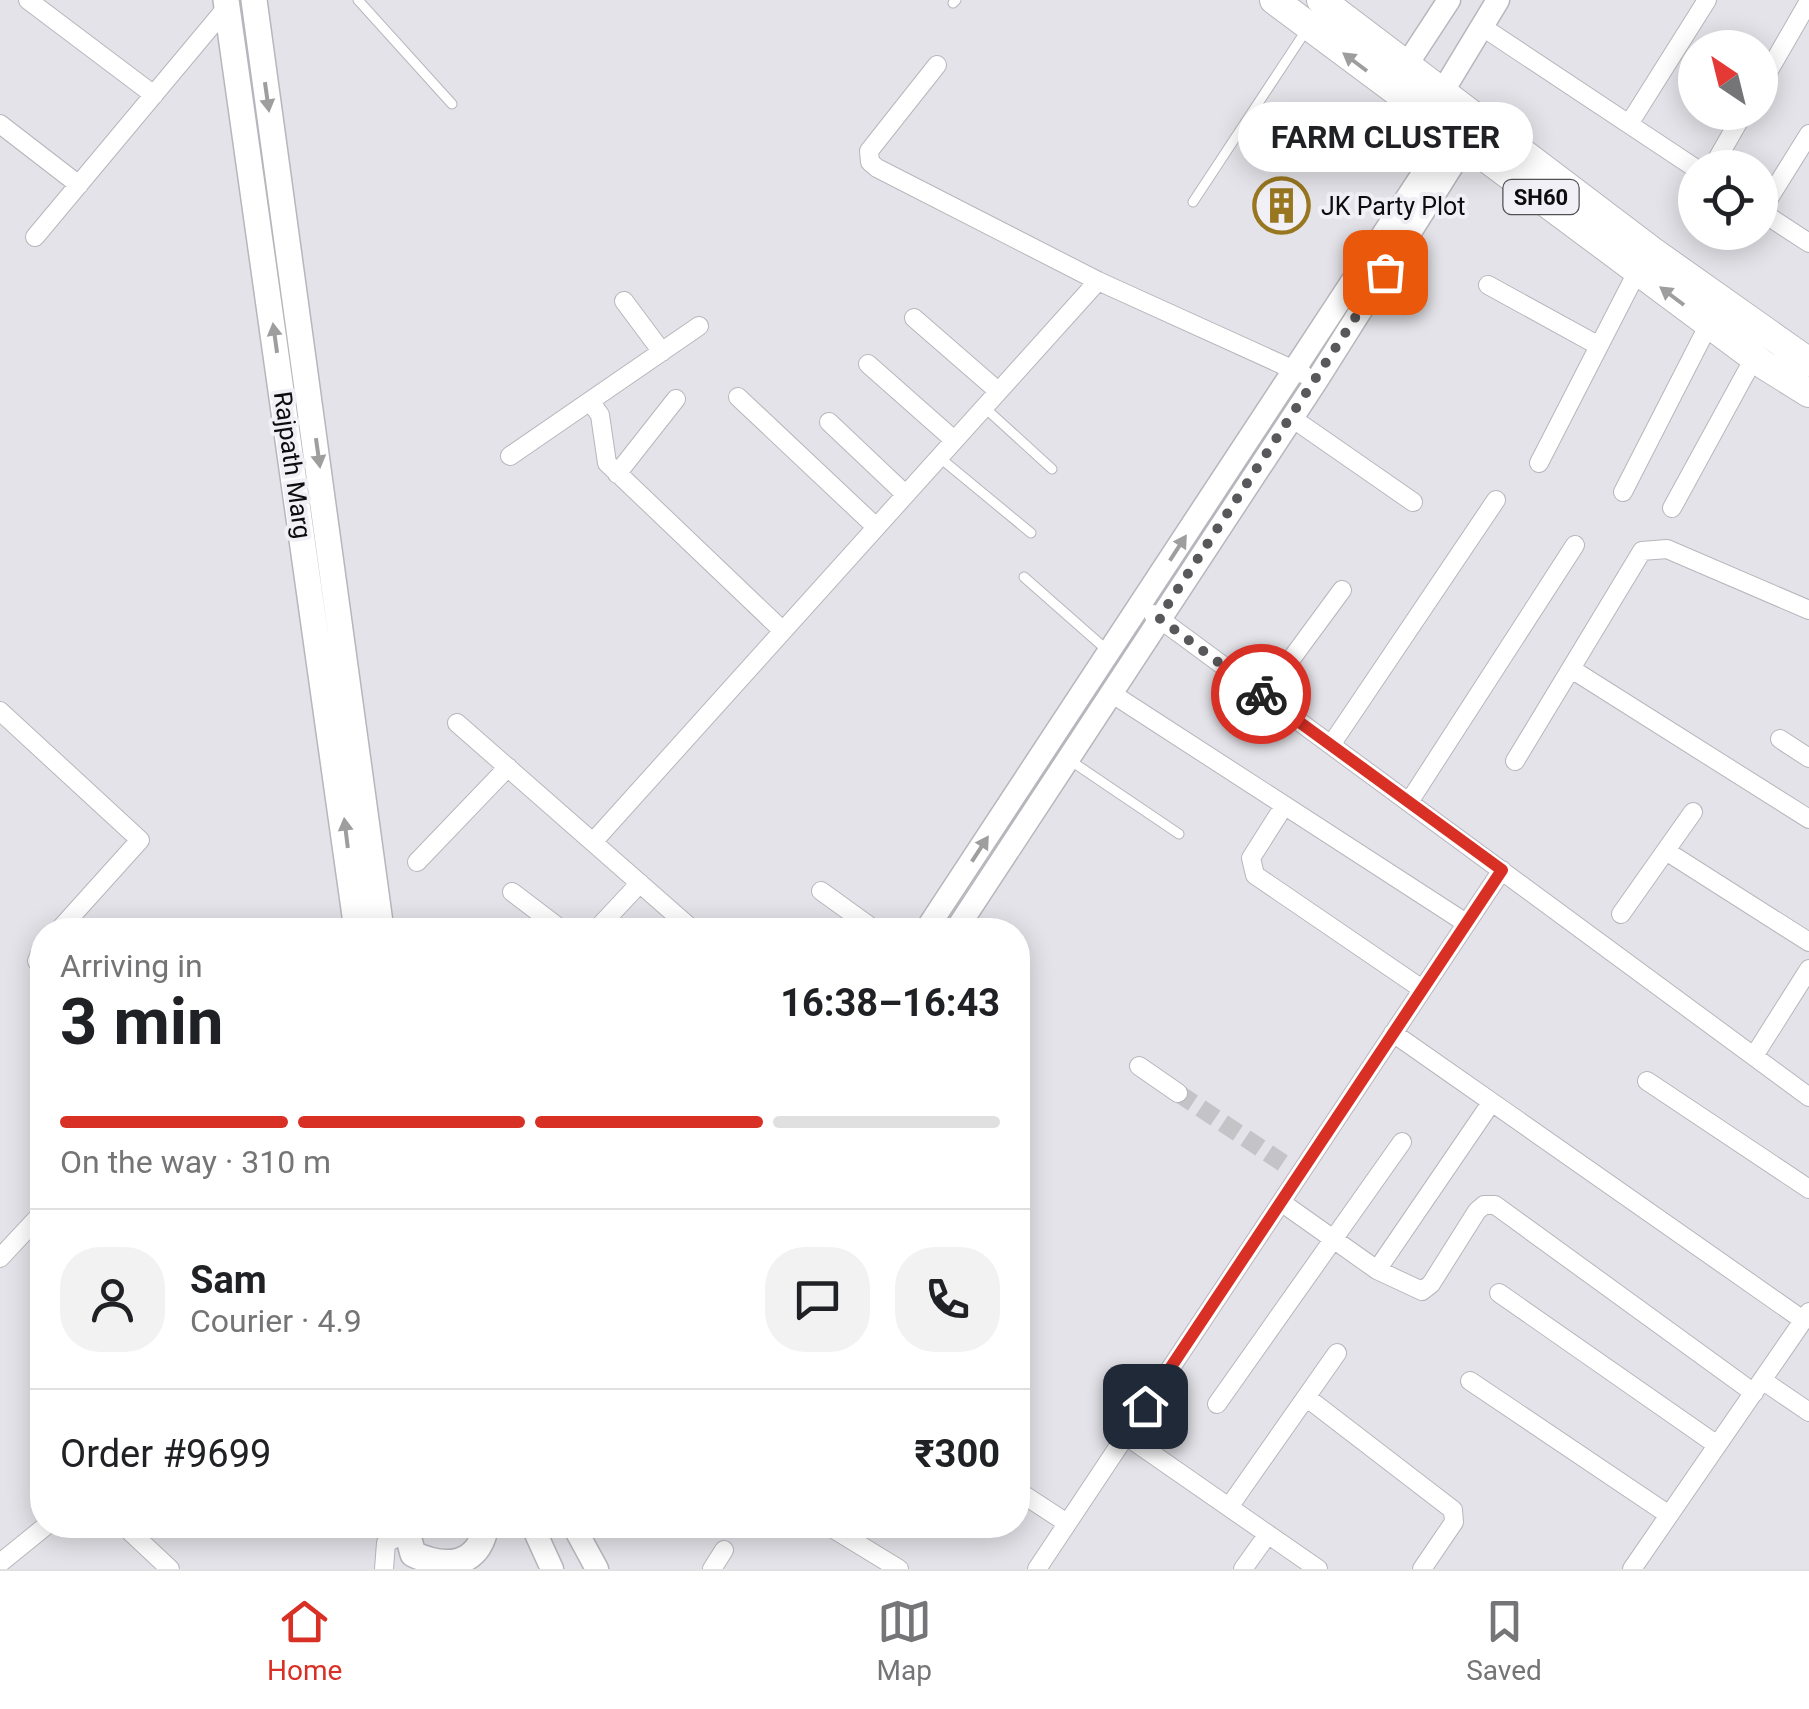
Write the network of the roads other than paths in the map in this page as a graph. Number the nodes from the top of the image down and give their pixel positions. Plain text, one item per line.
1 (28, 0) edge
2 (358, 0) edge
3 (1274, 0) edge
4 (1321, 0) edge
5 (1449, 0) edge
6 (1498, 0) edge
7 (1707, 0) edge
8 (1809, 2) edge
9 (236, 6) edge
10 (1481, 26) junction
11 (1309, 27) junction
12 (1778, 55) edge
13 (1408, 63) junction
14 (936, 65) dead end
15 (1391, 89) junction
16 (1442, 91) junction
17 (154, 95) junction
18 (452, 104) dead end
19 (0, 124) edge
20 (1629, 124) junction
21 (1448, 130) junction
22 (1809, 134) edge
23 (1678, 157) edge
24 (1778, 183) edge
25 (79, 185) junction
26 (1193, 202) dead end
27 (1778, 223) edge
28 (35, 237) dead end
29 (1809, 243) edge
30 (1638, 270) junction
31 (1098, 281) junction
32 (1488, 285) dead end
33 (624, 301) dead end
34 (914, 318) dead end
35 (1709, 324) junction
36 (699, 326) dead end
37 (1599, 346) junction
38 (662, 352) junction
39 (1754, 358) junction
40 (1809, 362) edge
41 (868, 364) dead end
42 (1294, 371) junction
43 (1317, 380) junction
44 (998, 391) junction
45 (1809, 393) edge
46 (738, 397) dead end
47 (676, 399) dead end
48 (590, 402) junction
49 (984, 407) junction
50 (1292, 418) junction
51 (829, 422) dead end
52 (954, 440) junction
53 (510, 456) dead end
54 (939, 457) junction
55 (1539, 463) dead end
56 (1052, 469) dead end
57 (617, 474) junction
58 (1623, 492) dead end
59 (906, 494) junction
60 (1496, 500) dead end
61 (1413, 502) dead end
62 (1672, 508) dead end
63 (876, 528) junction
64 (1031, 534) dead end
65 (1576, 545) dead end
66 (1024, 577) dead end
67 (1342, 590) dead end
68 (1809, 610) edge
69 (1150, 612) junction
70 (783, 631) junction
71 (1110, 652) junction
72 (1574, 670) junction
73 (1112, 693) junction
74 (1264, 696) junction
75 (0, 711) edge
76 (458, 723) dead end
77 (1780, 740) dead end
78 (1331, 745) junction
79 (1048, 746) junction
80 (1809, 758) edge
81 (1068, 759) junction
82 (1516, 760) dead end
83 (508, 767) junction
84 (1409, 802) junction
85 (1284, 806) junction
86 (1694, 812) dead end
87 (1809, 819) edge
88 (1179, 834) dead end
89 (592, 842) junction
90 (1666, 852) junction
91 (417, 862) dead end
92 (1502, 870) junction
93 (640, 882) junction
94 (821, 891) dead end
95 (512, 892) dead end
96 (1621, 914) dead end
97 (70, 918) edge
98 (355, 918) edge
99 (379, 918) edge
100 (546, 918) edge
101 (607, 918) edge
102 (680, 918) edge
103 (858, 918) edge
104 (934, 918) edge
105 (964, 918) edge
106 (1466, 924) junction
107 (1809, 942) edge
108 (1809, 969) edge
109 (1422, 990) junction
110 (1394, 1032) junction
111 (1754, 1056) junction
112 (1139, 1066) dead end
113 (1648, 1081) dead end
114 (1178, 1093) tunnel mouth
115 (1809, 1097) edge
116 (1492, 1103) junction
117 (1402, 1142) dead end
118 (1809, 1188) edge
119 (1281, 1202) junction
120 (30, 1226) edge
121 (1334, 1242) junction
122 (0, 1258) edge
123 (1378, 1270) junction
124 (1499, 1294) dead end
125 (1806, 1316) edge
126 (1337, 1353) dead end
127 (1470, 1381) dead end
128 (1758, 1386) junction
129 (1306, 1397) junction
130 (1216, 1404) dead end
131 (1809, 1412) edge
132 (1125, 1436) junction
133 (1718, 1445) junction
134 (1030, 1499) edge
135 (1229, 1507) junction
136 (1669, 1515) junction
137 (1067, 1524) junction
138 (1268, 1534) junction
139 (30, 1538) edge
140 (136, 1538) edge
141 (392, 1538) edge
142 (402, 1538) edge
143 (484, 1538) edge
144 (538, 1538) edge
145 (579, 1538) edge
146 (849, 1538) edge
147 (724, 1550) dead end
148 (0, 1562) edge
149 (468, 1566) edge
150 (431, 1568) edge
151 (170, 1569) edge
152 (384, 1569) edge
153 (552, 1569) edge
154 (597, 1569) edge
155 (712, 1569) edge
156 (899, 1569) edge
157 (1037, 1569) edge
158 (1243, 1569) edge
159 (1318, 1569) edge
160 (1422, 1569) edge
161 (1632, 1569) edge

1 - 17 street
2 - 18 lane
3 - 11 main road, SH60
4 - 13 main road, SH60
5 - 13 street
6 - 10 street
7 - 20 street
8 - 12 street
9 - 17 street
98 -> 9 main road, Rajpath Marg
9 -> 99 main road, Rajpath Marg
10 - 16 street
10 - 20 street
15 -> 11 main road, SH60
11 - 26 lane
13 - 15 street
13 - 16 main road, SH60
14 - 31 street
15 - 21 main road, SH60
16 - 21 street
16 - 40 main road, SH60
17 - 25 street
19 - 25 street
20 - 23 street
21 - 30 main road, SH60
21 - 42 street
21 - 43 street
22 - 24 street
25 - 28 street
27 - 29 street
35 -> 30 main road, SH60
30 - 37 street
31 - 42 street
31 - 44 street
32 - 37 street
33 - 38 street
34 - 44 street
35 - 39 main road, SH60
35 - 58 street
36 - 38 street
37 - 55 street
38 - 48 street
39 - 45 main road, SH60
39 - 62 street
41 - 52 street
42 - 43 street
69 -> 42 street
43 - 50 street
44 - 49 street
46 - 63 street
47 - 57 street
48 - 53 street
48 - 57 street
49 - 52 street
49 - 56 lane
50 - 61 street
50 - 69 street
51 - 59 street
52 - 54 street
54 - 59 street
54 - 64 lane
57 - 70 street
59 - 63 street
60 - 78 street
63 - 70 street
65 - 84 street
66 - 71 lane
67 - 74 street
68 - 72 street
69 - 71 street
69 - 73 street
69 - 74 street
70 - 89 street
71 - 79 street
72 - 82 street
72 - 87 street
73 - 81 street
73 - 85 street
74 - 78 street
75 - 97 street
76 - 83 street
77 - 80 street
78 - 84 street
79 - 81 lane
104 -> 79 street
81 - 88 lane
81 - 105 street
83 - 89 street
83 - 91 street
84 - 92 street
85 - 106 street
85 - 109 street
86 - 90 street
89 - 93 street
90 - 96 street
90 - 107 street
92 - 106 street
92 - 111 street
93 - 101 street
93 - 102 street
94 - 103 street
95 - 100 street
106 - 109 street
108 - 111 street
109 - 110 street
110 - 116 street
110 - 119 street
111 - 115 street
112 - 114 street
113 - 118 street
116 - 123 street
116 - 125 street
117 - 121 street
119 - 121 street
119 - 132 street
120 - 122 street
121 - 123 street
121 - 130 street
123 - 128 street
124 - 133 street
125 - 128 street
126 - 129 street
127 - 136 street
128 - 131 street
128 - 133 street
129 - 135 street
129 - 160 street
132 - 135 street
132 - 137 street
133 - 136 street
134 - 137 street
135 - 138 street
136 - 161 street
137 - 157 street
138 - 158 street
138 - 159 street
139 - 148 street
140 - 151 street
141 - 152 street
142 - 150 main road
143 - 149 main road
144 - 153 street
145 - 154 street
146 - 156 street
147 - 155 street
149 - 150 main road

